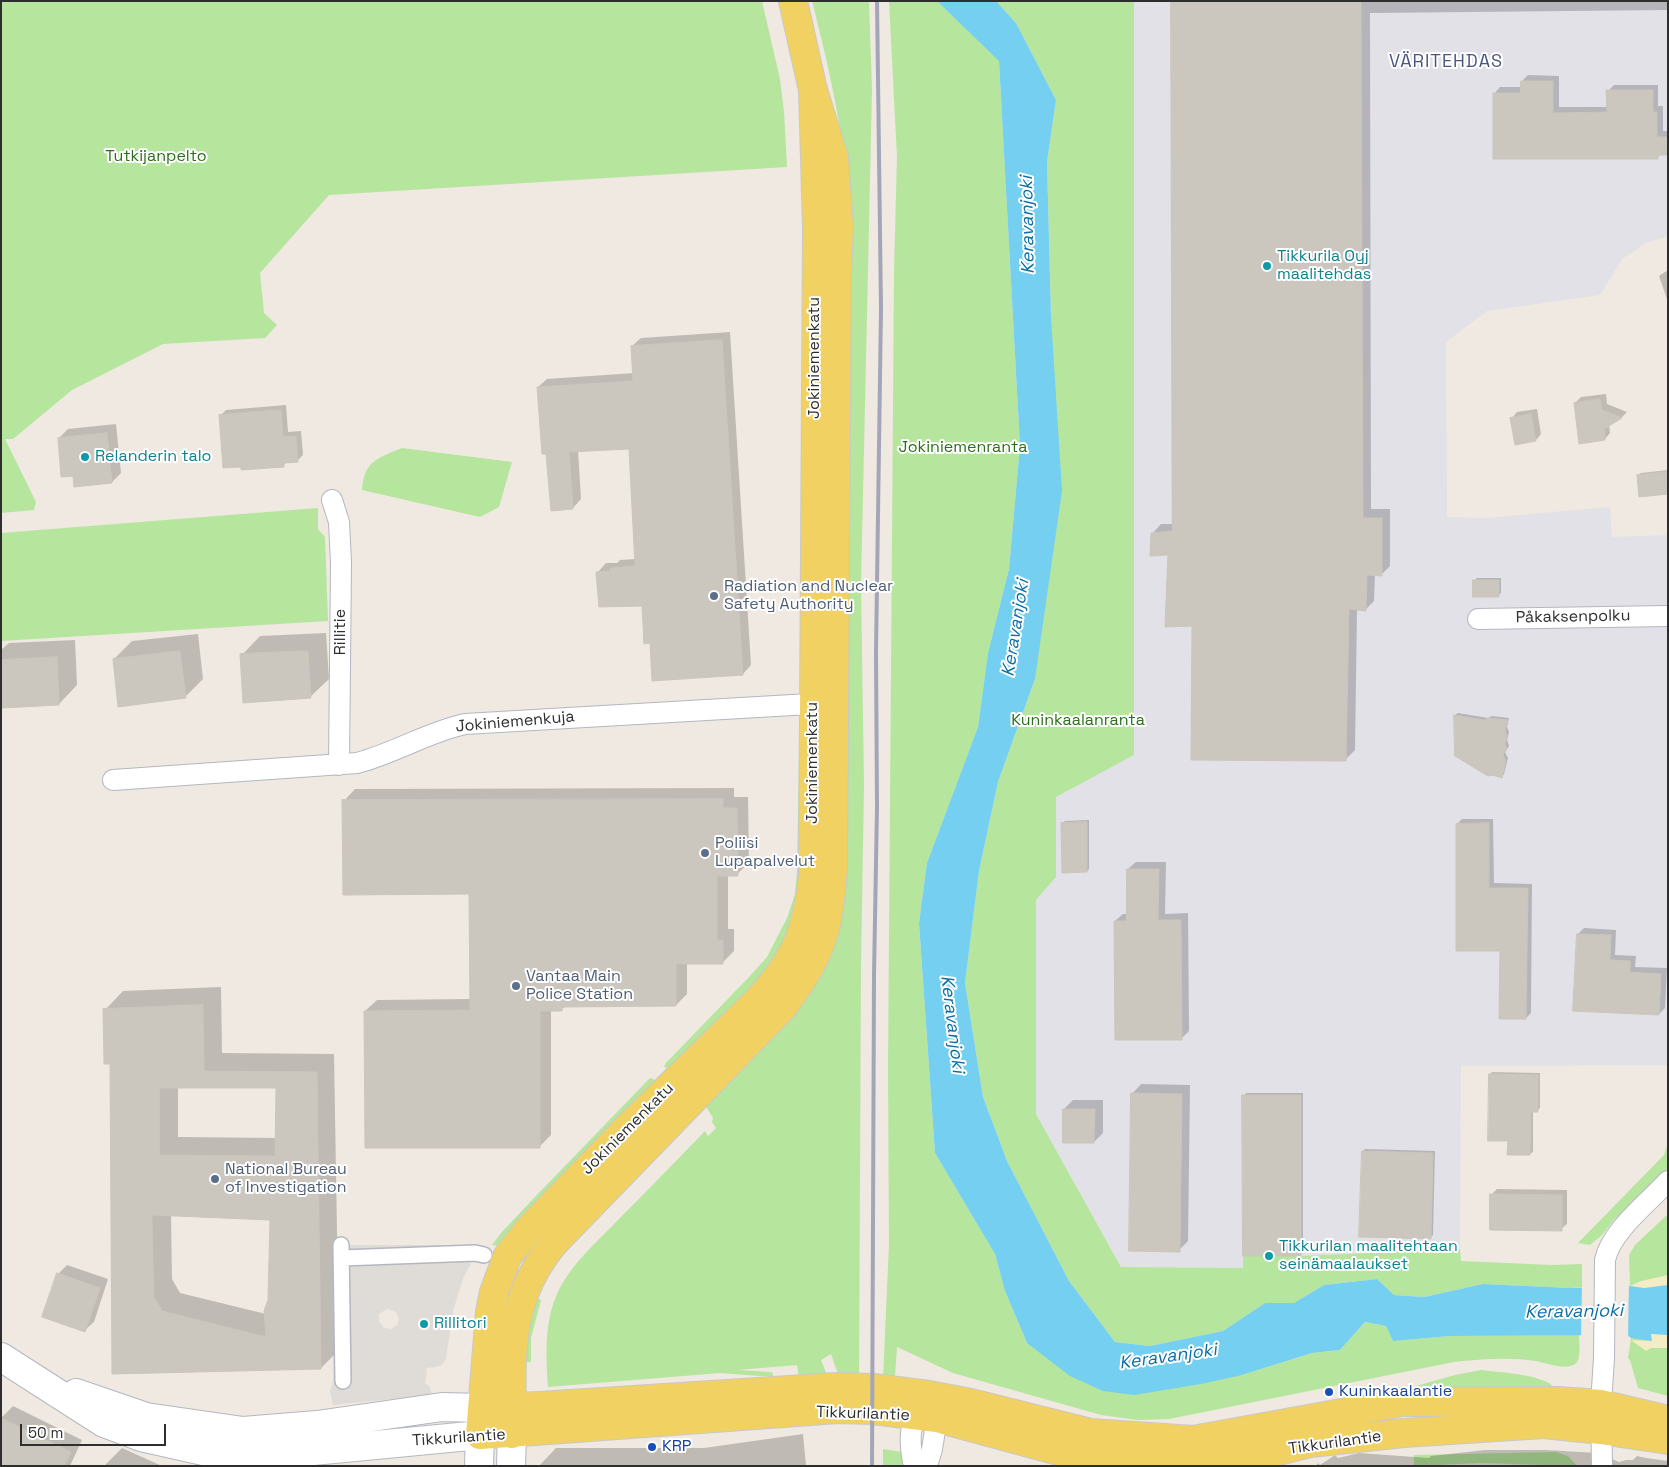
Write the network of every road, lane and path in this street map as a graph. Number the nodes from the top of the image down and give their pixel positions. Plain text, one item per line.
1 (794, 5) edge
2 (332, 500) dead end
3 (1668, 616) edge
4 (1478, 619) dead end
5 (824, 704) junction
6 (339, 765) junction
7 (113, 780) dead end
8 (1668, 1181) edge
9 (484, 1255) dead end
10 (1, 1357) edge
11 (37, 1380) junction
12 (343, 1381) dead end
13 (482, 1408) junction
14 (927, 1409) junction
15 (1601, 1417) junction
16 (1668, 1420) edge
17 (512, 1421) junction
18 (480, 1435) junction
19 (1668, 1440) edge
20 (479, 1466) edge
21 (510, 1466) edge
22 (914, 1466) edge
23 (927, 1466) edge
24 (1602, 1466) edge

1 - 5 main road, Jokiniemenkatu
2 - 6 street, Rillitie
3 - 4 street, Påkaksenpolku
5 - 6 street, Jokiniemenkuja
5 - 13 main road, Jokiniemenkatu
5 - 17 main road, Jokiniemenkatu
6 - 7 street, Jokiniemenkuja
8 - 15 street
9 - 12 street
10 - 11 main road, Tikkurilantie
11 - 13 main road, Tikkurilantie
11 - 18 main road, Tikkurilantie
13 - 17 main road, Tikkurilantie
13 - 18 main road, Jokiniemenkatu
14 - 15 main road, Tikkurilantie
14 - 17 main road, Tikkurilantie
14 - 22 street
14 - 23 street
15 - 16 main road, Tikkurilantie
15 - 19 main road, Tikkurilantie
15 - 24 street
17 - 18 main road, Tikkurilantie
17 - 21 main road, Jokiniemenkatu
18 - 20 main road, Jokiniemenkatu

